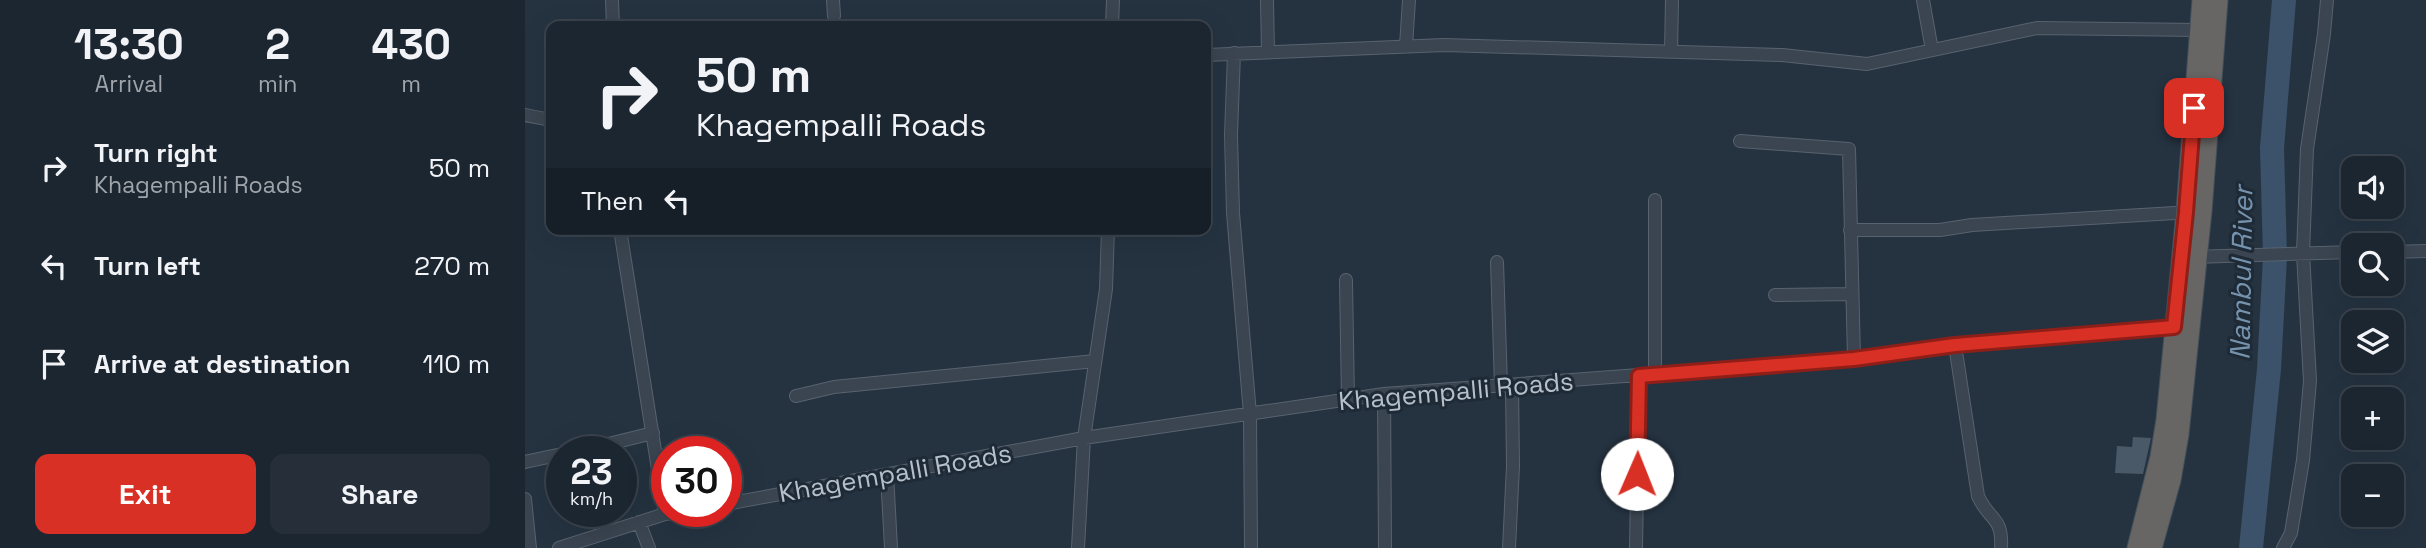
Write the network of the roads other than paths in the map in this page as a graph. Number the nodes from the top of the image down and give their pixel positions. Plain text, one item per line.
1 (612, 0) edge
2 (834, 0) edge
3 (1113, 0) edge
4 (1267, 0) edge
5 (1409, 0) edge
6 (1672, 0) edge
7 (1923, 0) edge
8 (2202, 0) edge
9 (2218, 0) edge
10 (2327, 0) edge
11 (834, 16) dead end
12 (613, 21) edge
13 (1112, 21) edge
14 (2199, 30) junction
15 (1406, 46) junction
16 (1932, 50) junction
17 (1268, 52) junction
18 (1671, 52) junction
19 (1234, 53) junction
20 (1211, 55) edge
21 (525, 115) edge
22 (546, 119) edge
23 (1740, 141) dead end
24 (1655, 200) dead end
25 (2194, 212) junction
26 (1850, 230) junction
27 (621, 235) edge
28 (1108, 235) edge
29 (2426, 251) edge
30 (2341, 252) edge
31 (2404, 252) edge
32 (2302, 253) junction
33 (2190, 257) junction
34 (1497, 262) dead end
35 (1346, 280) dead end
36 (1852, 294) junction
37 (1775, 295) dead end
38 (2182, 327) junction
39 (1955, 345) junction
40 (1854, 359) junction
41 (1095, 361) junction
42 (1655, 374) junction
43 (1639, 376) junction
44 (1506, 386) junction
45 (1384, 394) junction
46 (796, 396) dead end
47 (1348, 400) junction
48 (1249, 414) junction
49 (653, 433) junction
50 (653, 436) edge
51 (637, 437) edge
52 (1084, 438) junction
53 (546, 457) edge
54 (525, 462) edge
55 (887, 474) junction
56 (525, 499) edge
57 (742, 500) edge
58 (651, 518) edge
59 (639, 522) junction
60 (530, 548) edge
61 (559, 548) edge
62 (649, 548) edge
63 (891, 548) edge
64 (1078, 548) edge
65 (1251, 548) edge
66 (1385, 548) edge
67 (1509, 548) edge
68 (1636, 548) edge
69 (2001, 548) edge
70 (2137, 548) edge
71 (2151, 548) edge
72 (2283, 548) edge

1 - 12 street
2 - 11 street
3 - 13 street
4 - 17 street
5 - 15 street
6 - 18 street
7 - 16 street
8 - 14 highway
9 - 25 highway
10 - 32 street
14 - 16 street
14 - 25 highway
15 - 17 street
15 - 18 street
16 - 18 street
17 - 19 street
19 - 20 street
19 - 48 street
21 - 22 street
23 - 26 street
24 - 42 street
25 - 26 street
25 - 33 highway
26 - 36 street
27 - 49 street
28 - 41 street
29 - 31 street
30 - 32 street
32 - 33 street
32 - 72 street
33 - 38 highway
34 - 44 street
35 - 47 street
36 - 37 street
36 - 40 street
38 - 39 street, Khagempalli Roads
38 - 70 highway
38 - 71 highway
39 - 40 street, Khagempalli Roads
39 - 69 street
40 - 42 street, Khagempalli Roads
41 - 46 street
41 - 52 street
42 - 43 street, Khagempalli Roads
43 - 44 street, Khagempalli Roads
43 - 68 street
44 - 45 street, Khagempalli Roads
44 - 67 street
45 - 47 street, Khagempalli Roads
45 - 66 street
47 - 48 street, Khagempalli Roads
48 - 52 street, Khagempalli Roads
48 - 65 street
49 - 50 street
49 - 51 street
52 - 55 street, Khagempalli Roads
52 - 64 street
53 - 54 street
55 - 57 street, Khagempalli Roads
55 - 63 street
56 - 60 street
58 - 59 street
59 - 61 street
59 - 62 street

